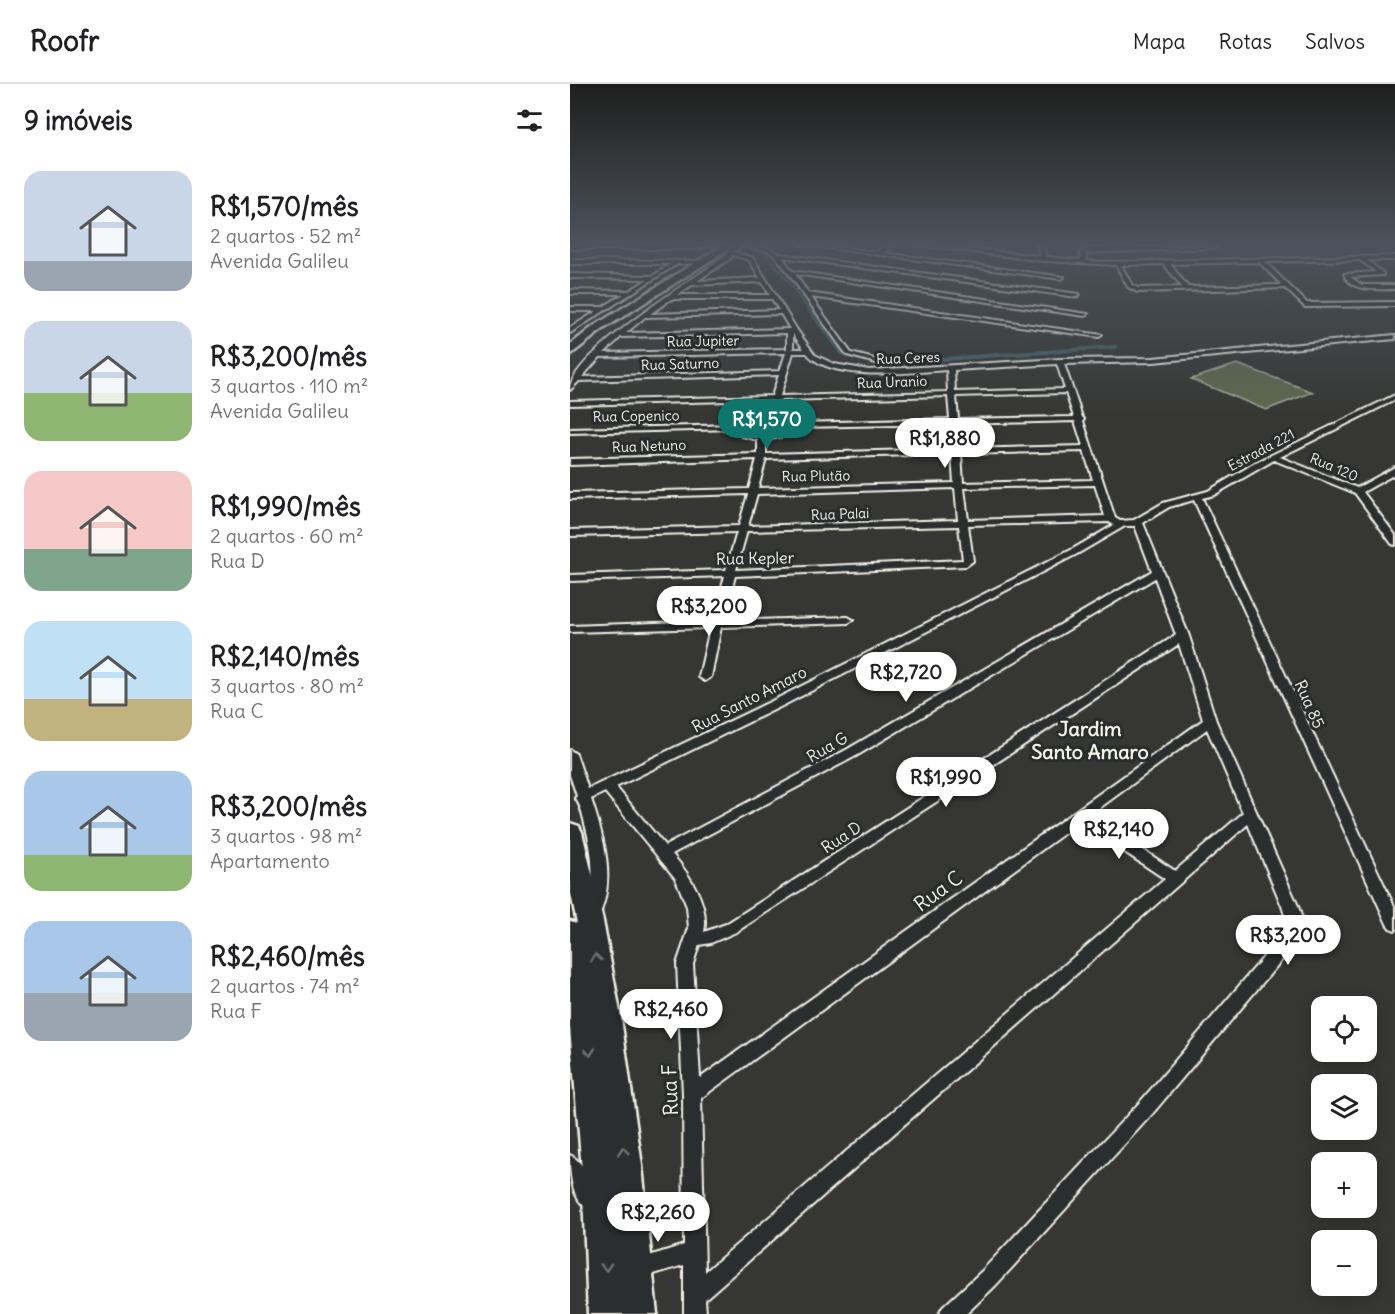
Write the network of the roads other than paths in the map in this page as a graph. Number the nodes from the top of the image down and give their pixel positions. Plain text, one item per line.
1 (614, 301) edge
2 (639, 301) edge
3 (665, 301) edge
4 (778, 301) edge
5 (812, 301) edge
6 (866, 301) edge
7 (993, 301) edge
8 (1301, 301) edge
9 (997, 302) junction
10 (1395, 304) edge
11 (989, 307) dead end
12 (570, 309) edge
13 (602, 309) junction
14 (784, 312) junction
15 (982, 312) dead end
16 (1085, 314) dead end
17 (592, 315) junction
18 (647, 315) junction
19 (613, 318) junction
20 (975, 318) junction
21 (571, 329) edge
22 (792, 331) junction
23 (621, 335) junction
24 (1099, 335) dead end
25 (1395, 337) edge
26 (570, 351) edge
27 (790, 351) junction
28 (809, 351) junction
29 (597, 356) junction
30 (570, 359) edge
31 (876, 361) dead end
32 (1060, 361) junction
33 (950, 369) junction
34 (784, 373) junction
35 (576, 379) junction
36 (570, 388) edge
37 (1070, 391) junction
38 (953, 394) junction
39 (1395, 397) edge
40 (776, 398) junction
41 (570, 403) edge
42 (769, 414) junction
43 (1080, 419) junction
44 (954, 421) junction
45 (796, 425) junction
46 (739, 427) junction
47 (570, 431) edge
48 (762, 438) junction
49 (1089, 448) junction
50 (957, 453) junction
51 (762, 457) junction
52 (1275, 458) junction
53 (570, 462) edge
54 (1395, 470) edge
55 (1099, 482) junction
56 (959, 487) junction
57 (752, 491) junction
58 (1358, 491) junction
59 (570, 496) edge
60 (1197, 497) junction
61 (1116, 522) junction
62 (1138, 522) junction
63 (964, 523) junction
64 (741, 531) junction
65 (570, 534) edge
66 (1395, 542) edge
67 (1158, 572) junction
68 (729, 574) junction
69 (570, 578) edge
70 (848, 620) dead end
71 (717, 623) junction
72 (570, 628) edge
73 (1183, 636) junction
74 (705, 677) dead end
75 (1210, 722) junction
76 (570, 754) edge
77 (608, 787) junction
78 (582, 798) junction
79 (1250, 814) junction
80 (1080, 815) junction
81 (570, 832) edge
82 (663, 853) junction
83 (1176, 879) junction
84 (1395, 924) edge
85 (580, 926) edge
86 (694, 939) junction
87 (692, 1095) junction
88 (570, 1164) edge
89 (604, 1214) junction
90 (693, 1252) junction
91 (635, 1270) junction
92 (696, 1293) junction
93 (608, 1314) edge
94 (638, 1314) edge
95 (695, 1314) edge
96 (950, 1314) edge

1 - 13 street
2 - 19 highway
3 - 18 street
4 - 14 street, Rua Ceres
5 - 31 street
6 - 20 street
7 - 9 street
8 - 10 street
9 - 11 street
9 - 16 street
12 - 13 street
13 - 17 street
14 - 18 street
14 - 22 street, Rua Ceres
15 - 20 street
17 - 19 street
17 - 21 street
18 - 23 street
19 - 26 highway
19 - 30 highway
20 - 24 street
22 - 23 street
22 - 27 street
22 - 28 street, Rua Ceres
23 - 29 street
25 - 32 street, Rua Ceres
27 - 28 street, Rua Jupiter
27 - 29 street, Rua Jupiter
27 - 34 street
28 - 33 street, Rua Ceres
29 - 35 street
32 - 33 street, Rua Ceres
32 - 37 street
33 - 38 street
34 - 35 street, Rua Saturno
34 - 40 street
35 - 36 street
37 - 38 street, Rua Uranio
37 - 43 street
38 - 40 street, Rua Uranio
38 - 44 street
39 - 52 street, Estrada 221
40 - 41 street, Rua Uranio
40 - 42 street
42 - 45 street
42 - 46 street
43 - 44 street
43 - 49 street
44 - 45 street
44 - 50 street
45 - 48 street
46 - 47 street, Rua Copenico
46 - 48 street
48 - 51 street
49 - 50 street, Rua Netuno
49 - 55 street
50 - 51 street, Rua Netuno
50 - 56 street
51 - 53 street, Rua Netuno
51 - 57 street
52 - 58 street, Rua 120
52 - 60 street, Estrada 221
54 - 58 street
55 - 56 street, Rua Plutão
55 - 61 street
56 - 57 street, Rua Plutão
56 - 63 street
57 - 59 street, Rua Plutão
57 - 64 street
58 - 66 street, Rua 120
60 - 62 street, Estrada 221
60 - 84 street, Rua 85
61 - 62 street
61 - 63 street, Rua Palai
61 - 77 street, Rua Santo Amaro
62 - 67 street
63 - 64 street, Rua Palai
63 - 68 street, Rua Kepler
64 - 65 street, Rua Palai
64 - 68 street
67 - 73 street
67 - 82 street, Rua G
68 - 69 street, Rua Kepler
68 - 71 street
70 - 71 street
71 - 72 street
71 - 74 street
73 - 75 street
73 - 86 street, Rua D
75 - 79 street
75 - 80 street, Rua C
76 - 78 street
77 - 78 street, Rua Santo Amaro
77 - 82 street, Rua F
78 - 85 street
79 - 83 street
79 - 96 street
80 - 83 street
80 - 87 street, Rua C
81 - 85 highway
82 - 86 street, Rua F
83 - 92 street
85 -> 89 highway
91 -> 85 highway
86 - 87 street, Rua F
87 - 90 street, Rua F
88 - 89 street
89 -> 93 highway
90 - 91 street
90 - 92 street, Rua F
91 - 94 highway
92 - 95 street, Rua F

